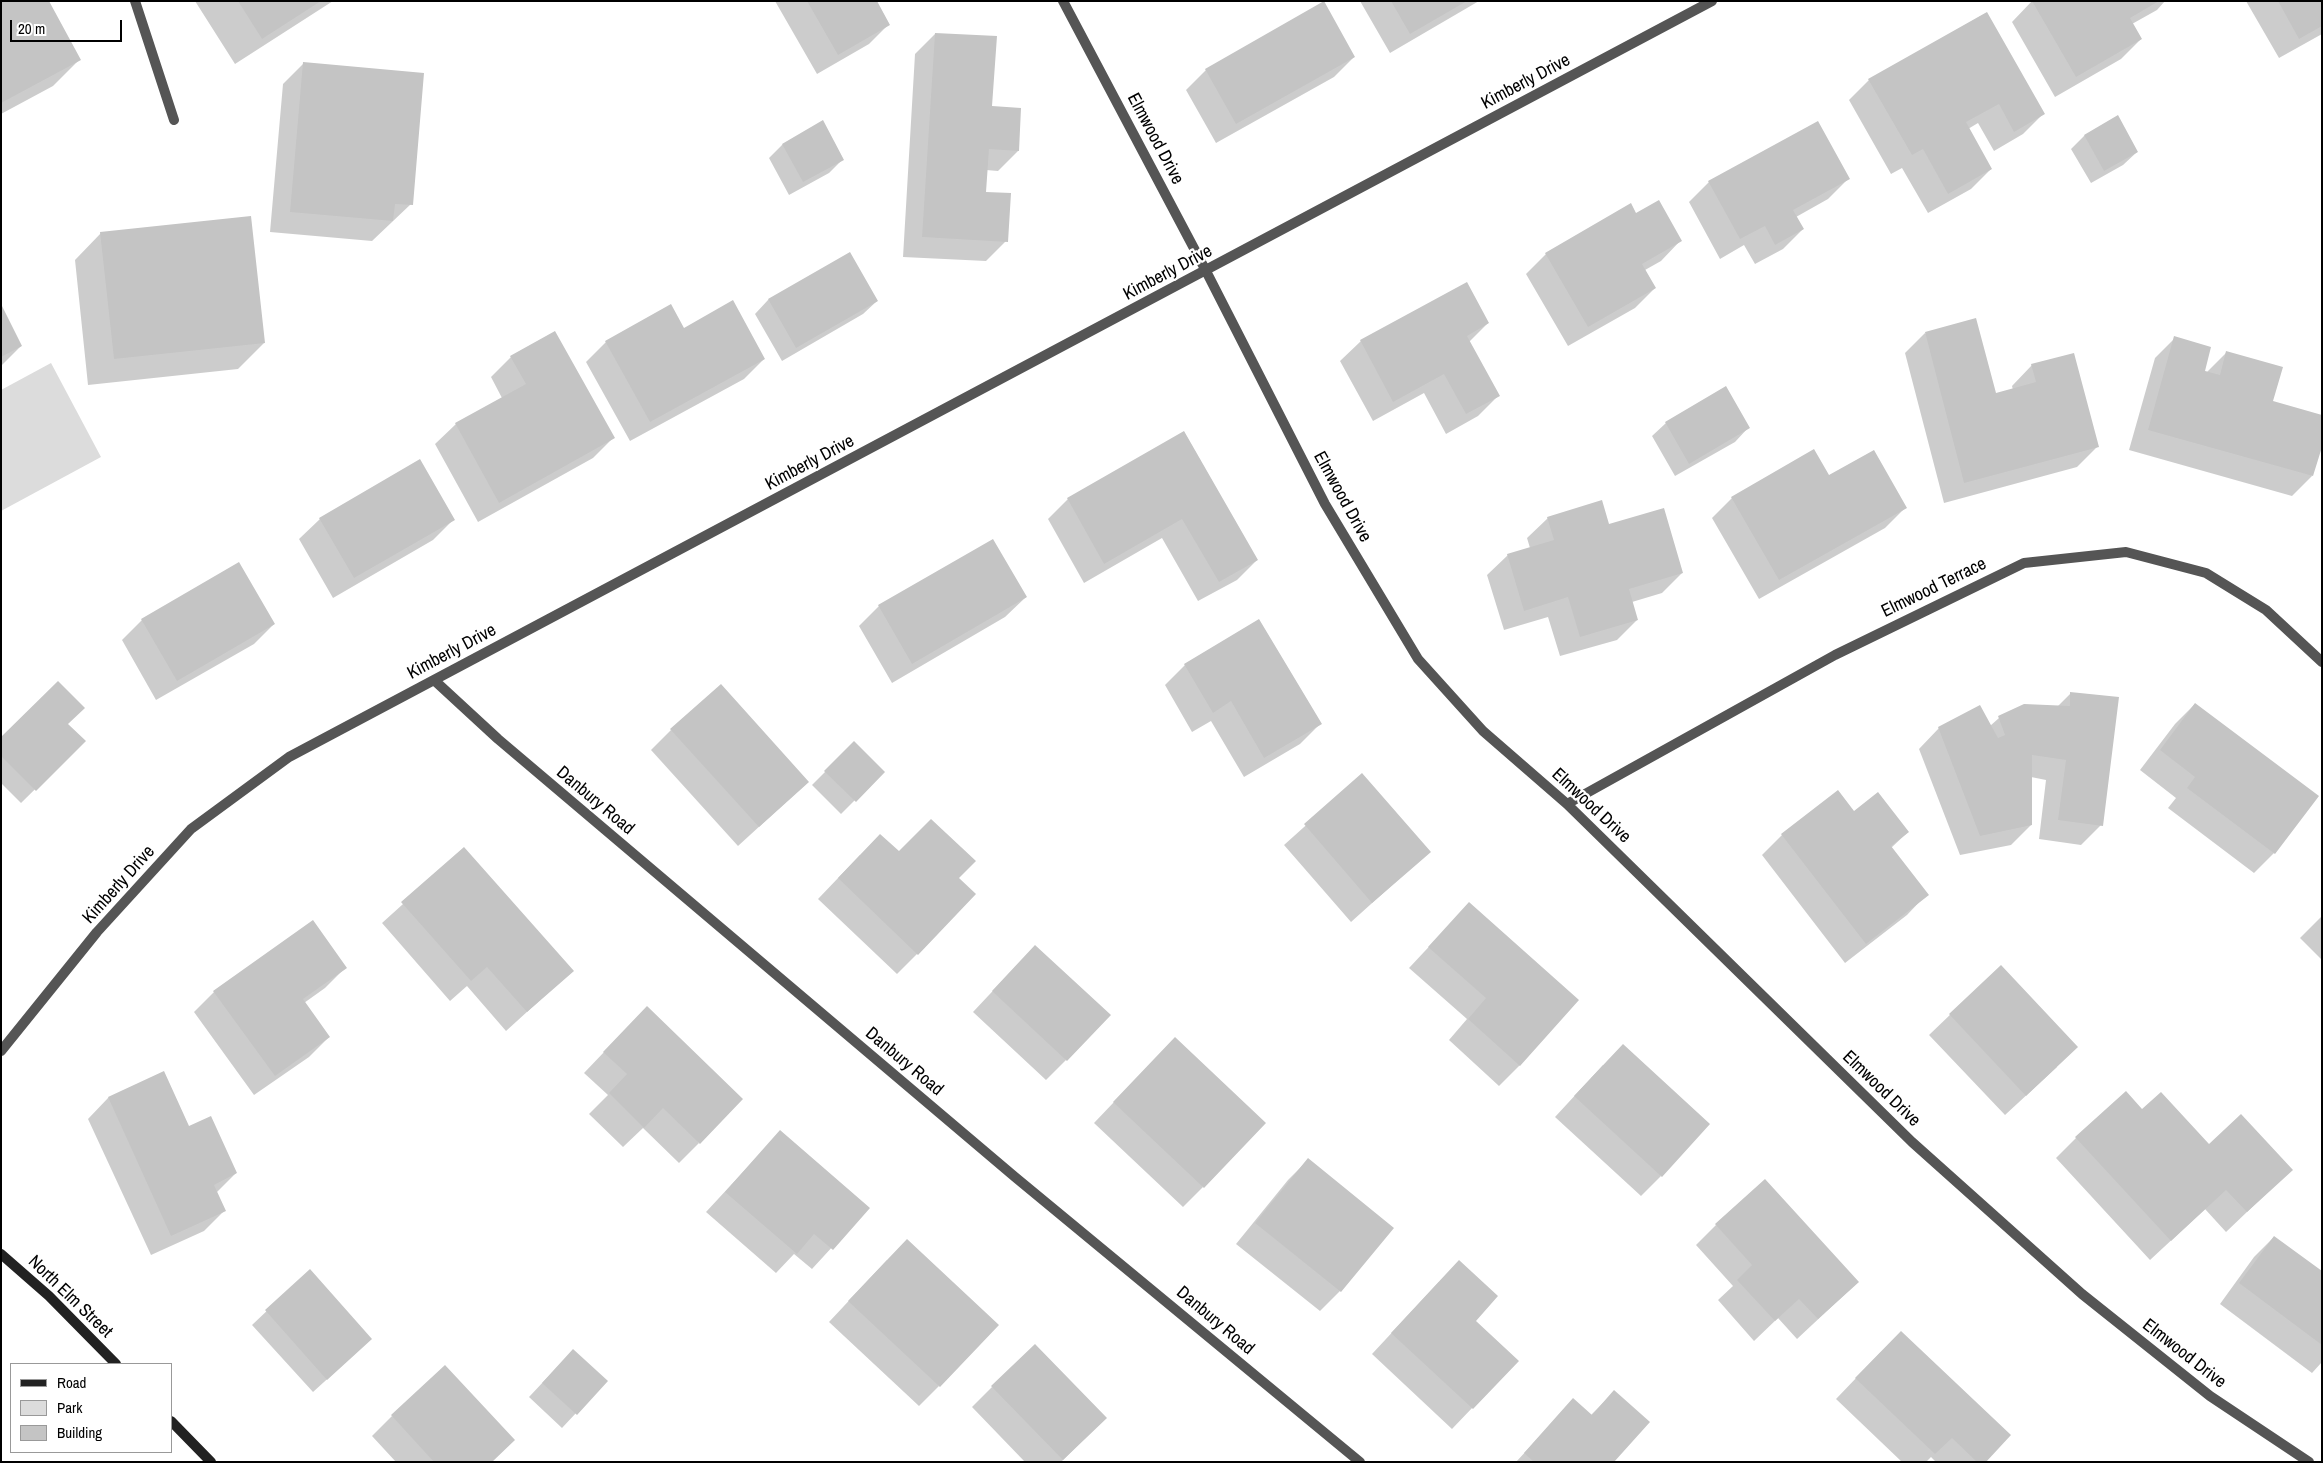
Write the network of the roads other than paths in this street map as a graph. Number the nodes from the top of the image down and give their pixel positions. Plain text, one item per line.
1 (135, 1) edge
2 (1063, 1) edge
3 (1712, 1) edge
4 (174, 120) dead end
5 (1206, 271) junction
6 (2322, 662) edge
7 (434, 680) junction
8 (1567, 804) junction
9 (1, 1051) edge
10 (1, 1254) edge
11 (115, 1363) edge
12 (172, 1422) edge
13 (211, 1462) edge
14 (1360, 1462) edge
15 (2309, 1462) edge

1 - 4 street
2 - 5 street, Elmwood Drive
3 - 5 street, Kimberly Drive
5 - 7 street, Kimberly Drive
5 - 8 street, Elmwood Drive
6 - 8 street, Elmwood Terrace
7 - 9 street, Kimberly Drive
7 - 14 street, Danbury Road
8 - 15 street, Elmwood Drive
10 - 11 main road, North Elm Street
12 - 13 main road

